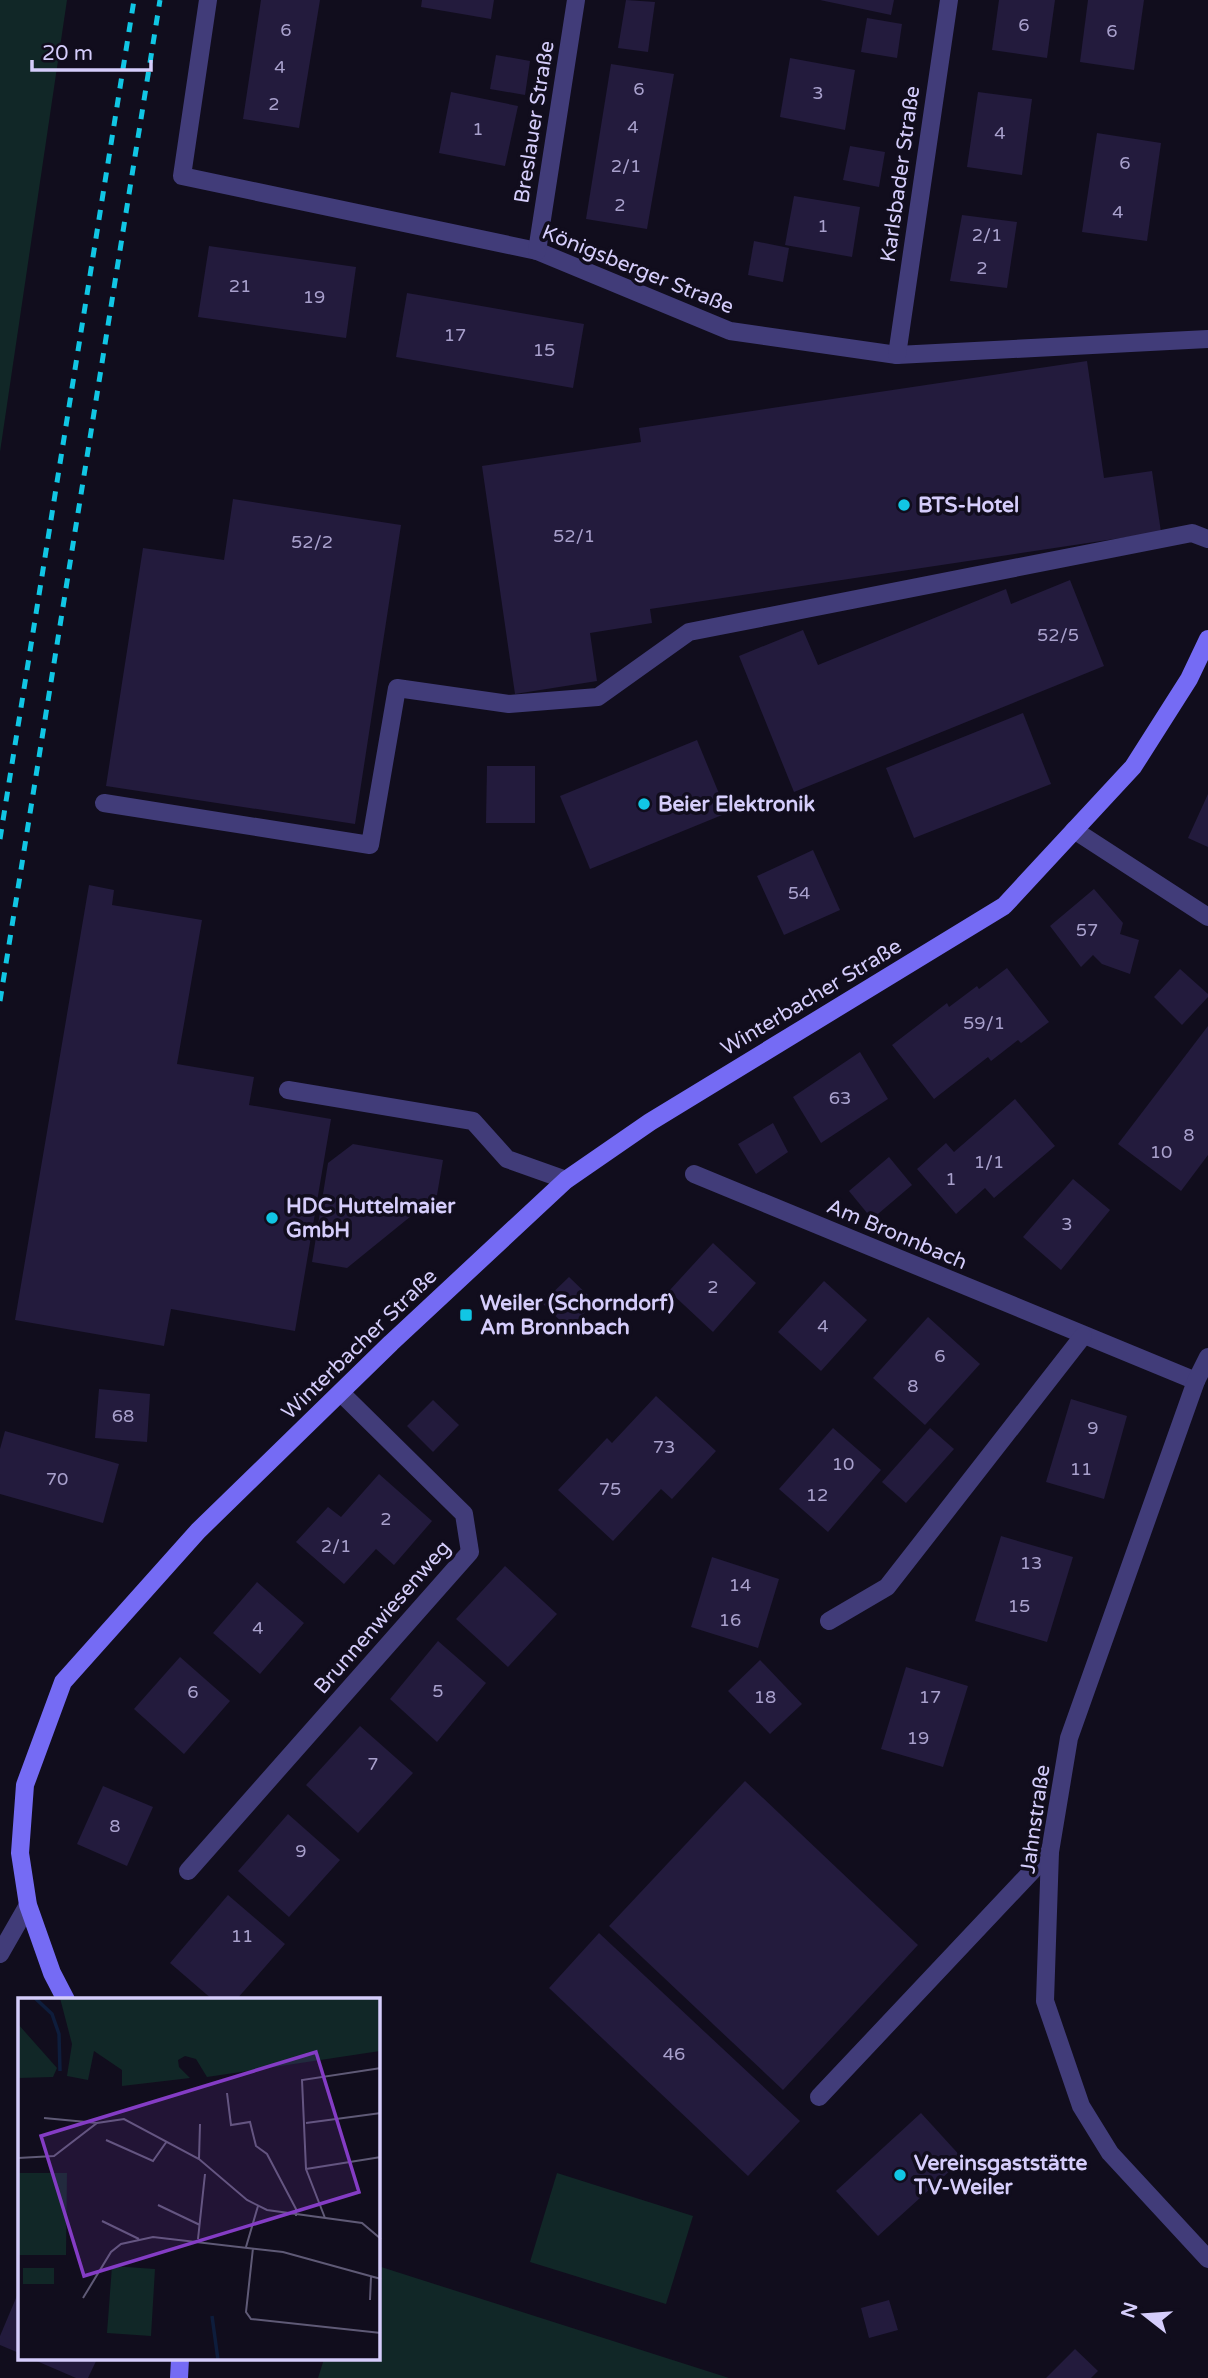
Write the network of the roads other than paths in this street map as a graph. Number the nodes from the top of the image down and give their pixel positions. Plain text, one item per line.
1 (208, 0) edge
2 (576, 0) edge
3 (948, 0) edge
4 (537, 251) junction
5 (1208, 339) edge
6 (897, 355) junction
7 (1208, 539) edge
8 (1208, 639) edge
9 (104, 803) dead end
10 (1074, 830) junction
11 (1208, 917) edge
12 (288, 1090) dead end
13 (694, 1174) dead end
14 (566, 1180) junction
15 (1083, 1336) junction
16 (1208, 1357) edge
17 (1196, 1381) junction
18 (341, 1393) junction
19 (829, 1621) dead end
20 (1050, 1852) junction
21 (188, 1871) dead end
22 (28, 1905) junction
23 (0, 1954) edge
24 (65, 1998) edge
25 (819, 2097) dead end
26 (1208, 2259) edge
27 (180, 2360) edge
28 (179, 2378) edge

1 - 4 street, Königsberger Straße
2 - 4 street, Breslauer Straße
3 - 6 street, Karlsbader Straße
4 - 6 street, Königsberger Straße
5 - 6 street, Königsberger Straße
7 - 9 street
8 - 10 street, Winterbacher Straße
10 - 11 street
10 - 14 street, Winterbacher Straße
12 - 14 street
13 - 15 street, Am Bronnbach
14 - 18 street, Winterbacher Straße
15 - 17 street, Am Bronnbach
15 - 19 street
16 - 17 street, Jahnstraße
17 - 20 street, Jahnstraße
18 - 21 street, Brunnenwiesenweg
18 - 22 street, Winterbacher Straße
20 - 25 street
20 - 26 street, Jahnstraße
22 - 23 street
22 - 24 street, Winterbacher Straße
27 - 28 street

